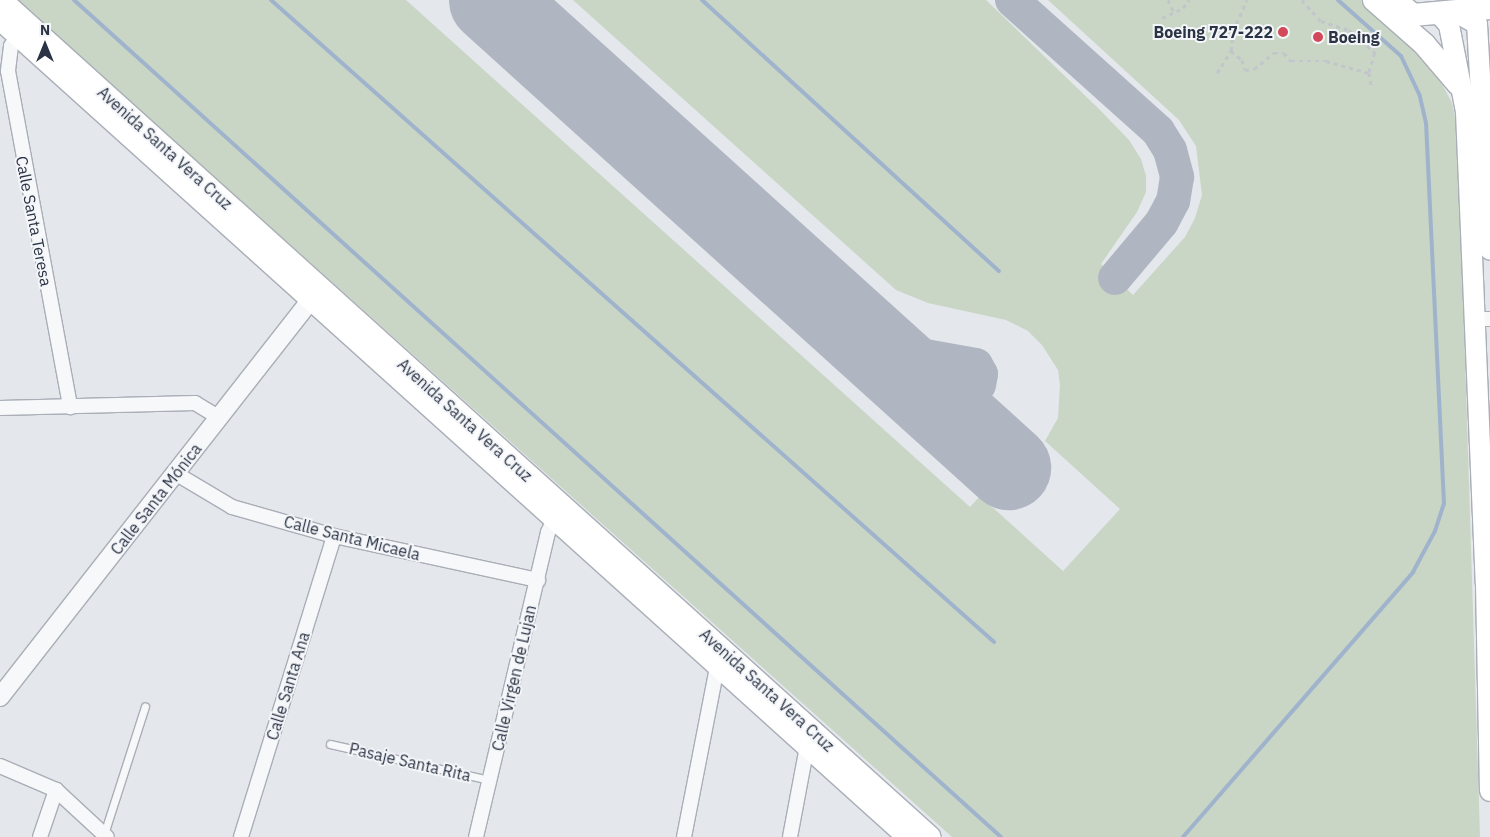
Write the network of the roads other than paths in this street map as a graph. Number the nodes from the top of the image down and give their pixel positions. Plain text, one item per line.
1 (2, 0) edge
2 (1374, 0) edge
3 (1403, 13) edge
4 (1445, 13) edge
5 (1486, 18) edge
6 (0, 20) edge
7 (18, 36) junction
8 (1458, 84) junction
9 (1486, 90) edge
10 (1490, 250) edge
11 (310, 301) junction
12 (1483, 319) edge
13 (70, 407) junction
14 (0, 408) edge
15 (220, 418) junction
16 (175, 473) junction
17 (554, 520) junction
18 (334, 536) junction
19 (538, 580) junction
20 (1488, 584) edge
21 (717, 667) junction
22 (0, 697) edge
23 (145, 706) dead end
24 (1489, 729) edge
25 (330, 744) dead end
26 (807, 746) junction
27 (0, 766) edge
28 (490, 780) junction
29 (56, 790) junction
30 (1490, 792) edge
31 (106, 836) edge
32 (40, 837) edge
33 (241, 837) edge
34 (476, 837) edge
35 (684, 837) edge
36 (790, 837) edge
37 (907, 837) edge
38 (931, 837) edge

1 - 38 main road, Avenida Santa Vera Cruz
2 - 3 highway
3 - 4 highway
3 - 8 highway
4 - 5 highway
4 - 8 main road
5 - 9 main road
6 - 7 main road, Avenida Santa Vera Cruz
7 - 11 main road, Avenida Santa Vera Cruz
7 - 13 street, Calle Santa Teresa
8 - 12 main road
9 - 10 main road
11 - 15 street, Calle Santa Mónica
11 - 17 main road, Avenida Santa Vera Cruz
12 - 20 main road
13 - 14 street
13 - 15 street
15 - 16 street, Calle Santa Mónica
16 - 18 street, Calle Santa Micaela
16 - 22 street, Calle Santa Mónica
17 - 19 street, Calle Virgen de Lujan
17 - 21 main road, Avenida Santa Vera Cruz
18 - 19 street, Calle Santa Micaela
18 - 33 street, Calle Santa Ana
19 - 28 street, Calle Virgen de Lujan
20 - 24 main road
21 - 26 main road, Avenida Santa Vera Cruz
21 - 35 street
23 - 31 lane
24 - 30 main road
25 - 28 lane, Pasaje Santa Rita
26 - 36 street
26 - 37 main road, Avenida Santa Vera Cruz
27 - 29 street
28 - 34 street, Calle Virgen de Lujan
29 - 31 street
29 - 32 street

